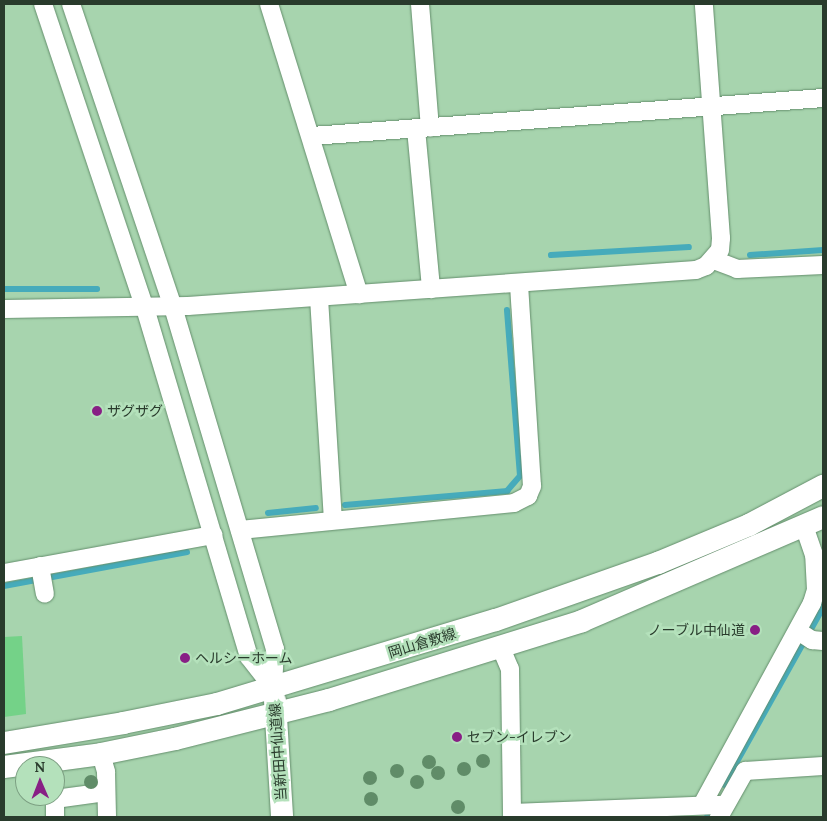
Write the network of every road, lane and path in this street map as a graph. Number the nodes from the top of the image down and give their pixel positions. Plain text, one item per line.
1 (43, 4) edge
2 (71, 4) edge
3 (269, 4) edge
4 (420, 4) edge
5 (704, 4) edge
6 (823, 98) edge
7 (711, 107) junction
8 (423, 128) junction
9 (312, 136) junction
10 (714, 260) junction
11 (823, 265) edge
12 (519, 283) junction
13 (431, 289) junction
14 (359, 294) junction
15 (319, 298) junction
16 (173, 307) junction
17 (145, 308) junction
18 (4, 309) edge
19 (823, 486) edge
20 (332, 519) junction
21 (814, 522) edge
22 (240, 530) junction
23 (214, 535) junction
24 (4, 573) edge
25 (819, 601) edge
26 (809, 637) edge
27 (501, 648) junction
28 (272, 688) junction
29 (277, 714) junction
30 (4, 743) edge
31 (101, 754) junction
32 (65, 761) edge
33 (823, 766) edge
34 (106, 792) junction
35 (65, 796) edge
36 (703, 804) junction
37 (722, 811) edge
38 (512, 815) edge
39 (107, 817) edge
40 (282, 817) edge

1 - 17 street
2 - 16 street
3 - 9 street
4 - 8 street
5 - 7 street
6 - 7 street
7 - 8 street
7 - 10 street
8 - 9 street
8 - 13 street
9 - 14 street
10 - 11 street
10 - 12 street
12 - 13 street
12 - 20 street
13 - 14 street
14 - 15 street
15 - 16 street
15 - 20 street
16 - 17 street
16 - 22 street
17 - 18 street
17 - 23 street
19 - 28 main road, 岡山倉敷線
20 - 22 street
21 - 25 street
21 - 27 main road, 岡山倉敷線
22 - 28 street
23 - 24 street
23 - 28 street
25 - 26 street
26 - 36 street
27 - 29 main road, 岡山倉敷線
27 - 38 street
28 - 29 main road, 当新田中仙道線
28 - 30 main road, 岡山倉敷線
29 - 31 main road, 岡山倉敷線
29 - 40 main road, 当新田中仙道線
31 - 32 main road, 岡山倉敷線
31 - 34 street
33 - 37 street
34 - 35 street
34 - 39 street
36 - 37 street
36 - 38 street

